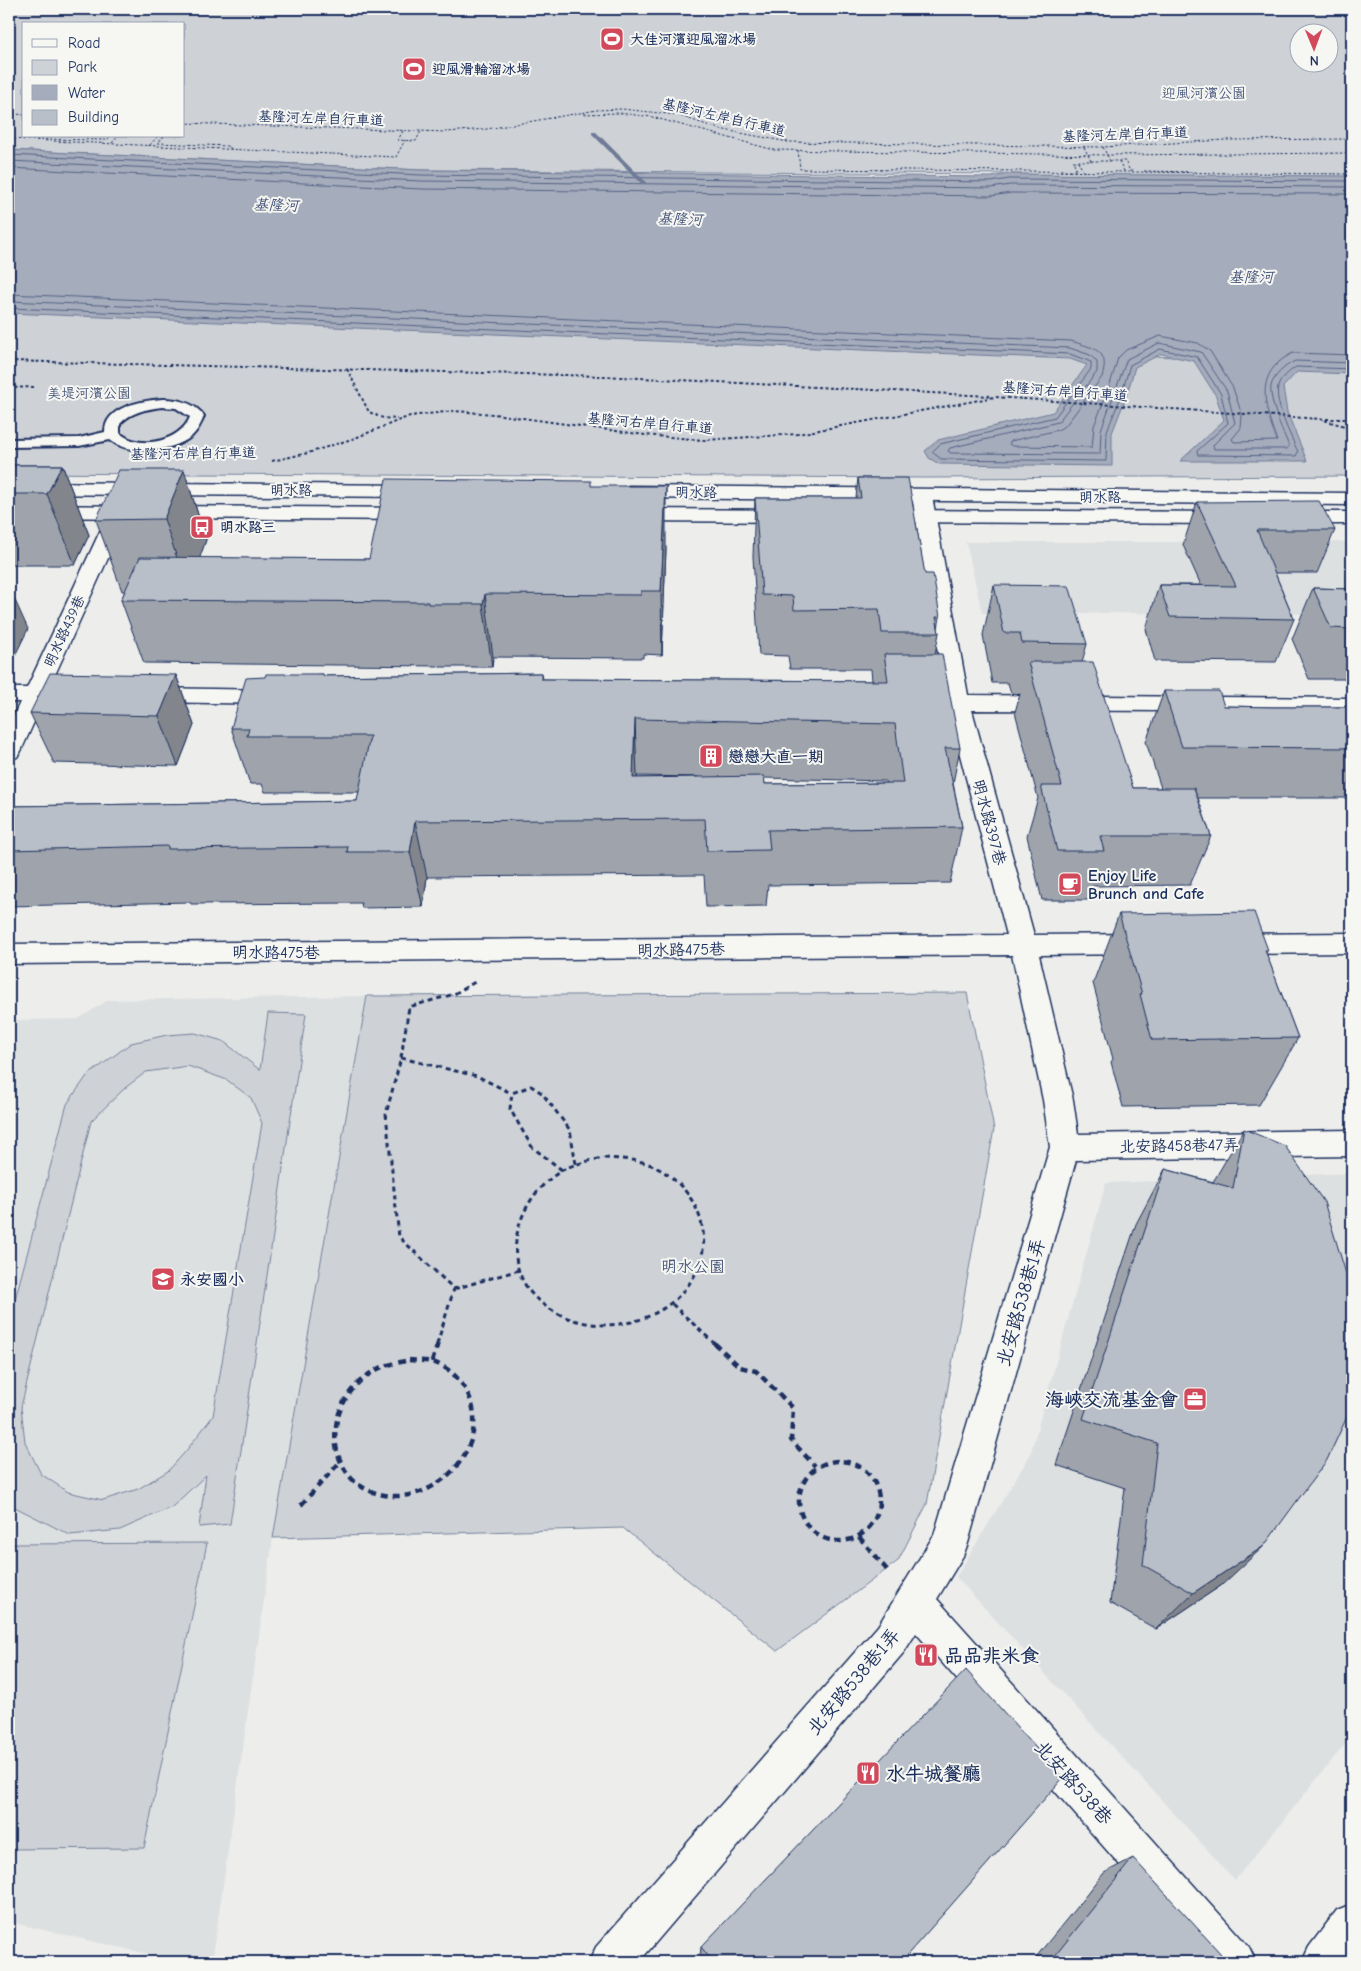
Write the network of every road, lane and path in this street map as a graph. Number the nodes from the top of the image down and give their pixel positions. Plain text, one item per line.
1 (9, 113) edge
2 (576, 114) junction
3 (22, 115) edge
4 (185, 123) edge
5 (403, 131) junction
6 (421, 131) junction
7 (40, 138) edge
8 (40, 138) edge
9 (109, 138) edge
10 (116, 138) edge
11 (156, 138) edge
12 (162, 138) edge
13 (9, 139) edge
14 (1352, 139) edge
15 (31, 140) junction
16 (405, 140) junction
17 (788, 142) junction
18 (111, 143) junction
19 (806, 143) junction
20 (150, 145) junction
21 (1084, 146) junction
22 (1103, 147) junction
23 (232, 149) junction
24 (788, 150) junction
25 (798, 150) junction
26 (806, 150) junction
27 (1352, 153) edge
28 (1088, 155) junction
29 (1108, 155) junction
30 (1078, 160) junction
31 (1119, 160) junction
32 (1091, 161) junction
33 (1110, 161) junction
34 (1020, 172) junction
35 (1084, 172) junction
36 (1125, 173) junction
37 (1201, 173) junction
38 (1352, 174) edge
39 (9, 361) edge
40 (347, 369) junction
41 (34, 387) dead end
42 (9, 388) edge
43 (995, 397) junction
44 (399, 419) junction
45 (1320, 419) junction
46 (1352, 419) edge
47 (1352, 428) edge
48 (113, 435) junction
49 (9, 443) edge
50 (270, 462) dead end
51 (1352, 487) edge
52 (9, 488) edge
53 (436, 491) edge
54 (616, 492) edge
55 (715, 492) junction
56 (1352, 499) edge
57 (924, 507) junction
58 (9, 511) edge
59 (119, 512) junction
60 (438, 514) edge
61 (607, 515) edge
62 (806, 516) edge
63 (856, 516) edge
64 (1253, 518) edge
65 (1273, 518) edge
66 (1352, 518) edge
67 (35, 695) junction
68 (9, 696) edge
69 (299, 697) edge
70 (919, 702) edge
71 (958, 702) junction
72 (1352, 705) edge
73 (9, 751) edge
74 (1352, 943) edge
75 (1174, 944) edge
76 (1204, 944) edge
77 (1023, 945) junction
78 (481, 950) junction
79 (9, 954) edge
80 (401, 1058) junction
81 (512, 1093) junction
82 (1352, 1143) edge
83 (1065, 1147) junction
84 (576, 1164) junction
85 (562, 1170) junction
86 (519, 1270) junction
87 (454, 1289) junction
88 (672, 1304) junction
89 (432, 1362) junction
90 (340, 1462) junction
91 (815, 1467) junction
92 (301, 1505) dead end
93 (914, 1602) junction
94 (1352, 1925) edge
95 (611, 1962) edge
96 (1234, 1962) edge
97 (1324, 1962) edge

1 - 3 path
2 - 6 path, 基隆河左岸自行車道
2 - 17 path, 基隆河左岸自行車道
2 - 24 path
4 - 5 path, 基隆河左岸自行車道
5 - 6 path, 基隆河左岸自行車道
5 - 16 path
6 - 16 path
7 - 15 path
8 - 9 path
10 - 18 path
11 - 20 path
12 - 23 path
13 - 15 path
14 - 22 path, 基隆河左岸自行車道
15 - 18 path
16 - 23 path
17 - 19 path, 基隆河左岸自行車道
17 - 24 path
18 - 20 path
19 - 21 path, 基隆河左岸自行車道
19 - 26 path
20 - 23 path
21 - 22 path, 基隆河左岸自行車道
21 - 28 path
22 - 29 path
24 - 25 path
25 - 26 path
25 - 34 path
26 - 28 path
27 - 29 path
28 - 29 path
28 - 32 path
29 - 33 path
30 - 32 path
30 - 34 path
30 - 35 path
31 - 33 path
31 - 36 path
31 - 37 path
32 - 33 path
34 - 35 path
35 - 36 path
36 - 37 path
37 - 38 path
39 - 40 path
40 - 43 path
40 - 44 path
41 - 42 path
43 - 44 path, 基隆河右岸自行車道
43 - 45 path, 基隆河右岸自行車道
44 - 50 path, 基隆河右岸自行車道
45 - 46 path
45 - 47 path, 基隆河右岸自行車道
48 - 48 lane
48 - 49 lane
51 - 55 street
52 - 53 street, 明水路
54 - 55 street, 明水路
55 - 57 street, 明水路
56 - 57 street, 明水路
57 - 63 street, 明水路
57 - 64 street, 明水路
57 - 71 street, 明水路397巷
58 - 59 street, 明水路
59 - 60 street, 明水路
59 - 67 street, 明水路439巷
61 - 62 street, 明水路
65 - 66 street
67 - 68 street
67 - 69 street
67 - 73 street, 明水路439巷
70 - 71 street
71 - 72 street
71 - 77 street, 明水路397巷
74 - 76 street
75 - 77 street, 明水路475巷
77 - 78 street, 明水路475巷
77 - 83 street, 明水路397巷
78 - 79 street, 明水路475巷
78 - 80 path
80 - 81 path
80 - 87 path
81 - 84 path
81 - 85 path
82 - 83 street, 北安路458巷47弄
83 - 93 street, 北安路538巷1弄
84 - 85 path
84 - 88 path
85 - 86 path
86 - 87 path
86 - 88 path
87 - 89 path
88 - 91 path
89 - 90 path
89 - 90 path
90 - 92 path
91 - 91 path
93 - 95 street, 北安路538巷1弄
93 - 96 street, 北安路538巷
94 - 97 street

